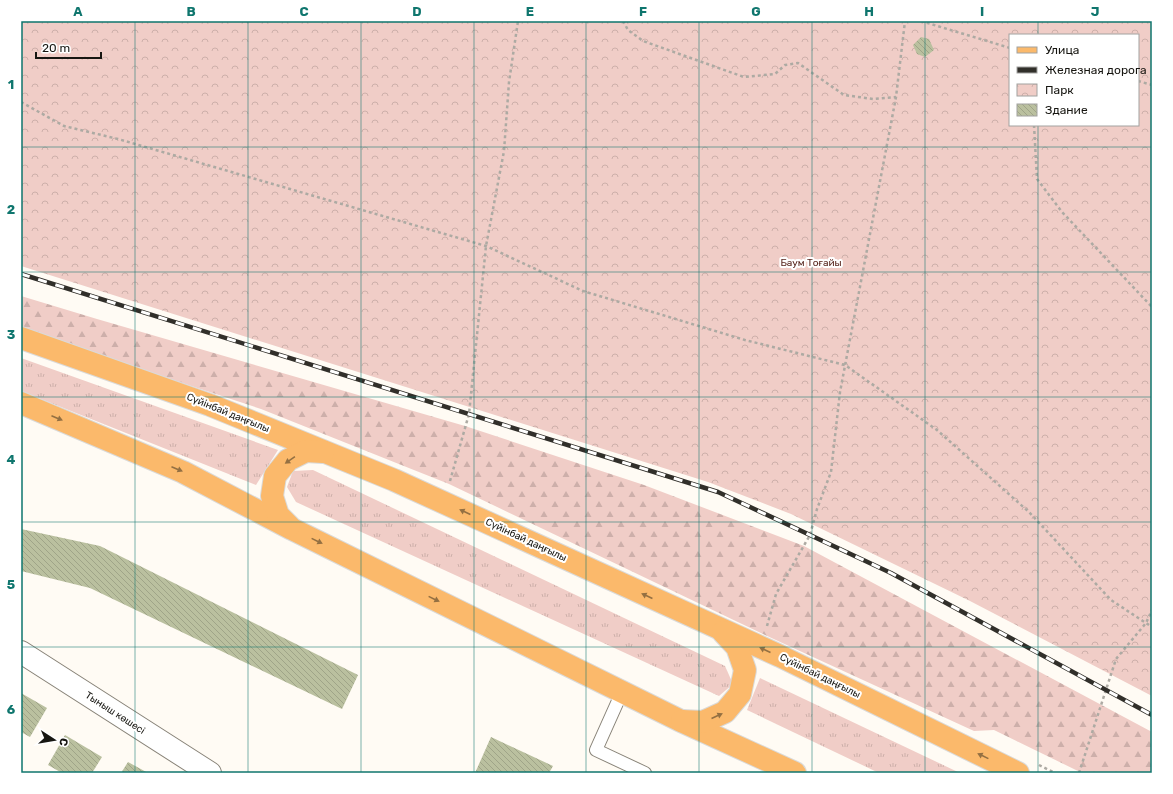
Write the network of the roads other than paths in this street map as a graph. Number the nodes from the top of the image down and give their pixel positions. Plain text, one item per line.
1 (21, 338) edge
2 (21, 403) edge
3 (326, 453) junction
4 (292, 529) junction
5 (720, 630) junction
6 (21, 652) edge
7 (622, 692) junction
8 (679, 720) junction
9 (210, 773) edge
10 (645, 773) edge
11 (795, 773) edge
12 (1018, 773) edge

1 - 3 main road, Сүйінбай даңғылы
2 -> 4 main road
3 -> 4 main road
5 -> 3 main road, Сүйінбай даңғылы
4 -> 7 main road
8 -> 5 main road
12 -> 5 main road, Сүйінбай даңғылы
6 - 9 street, Тыныш көшесі
7 - 8 main road
7 - 10 lane
8 - 11 main road

